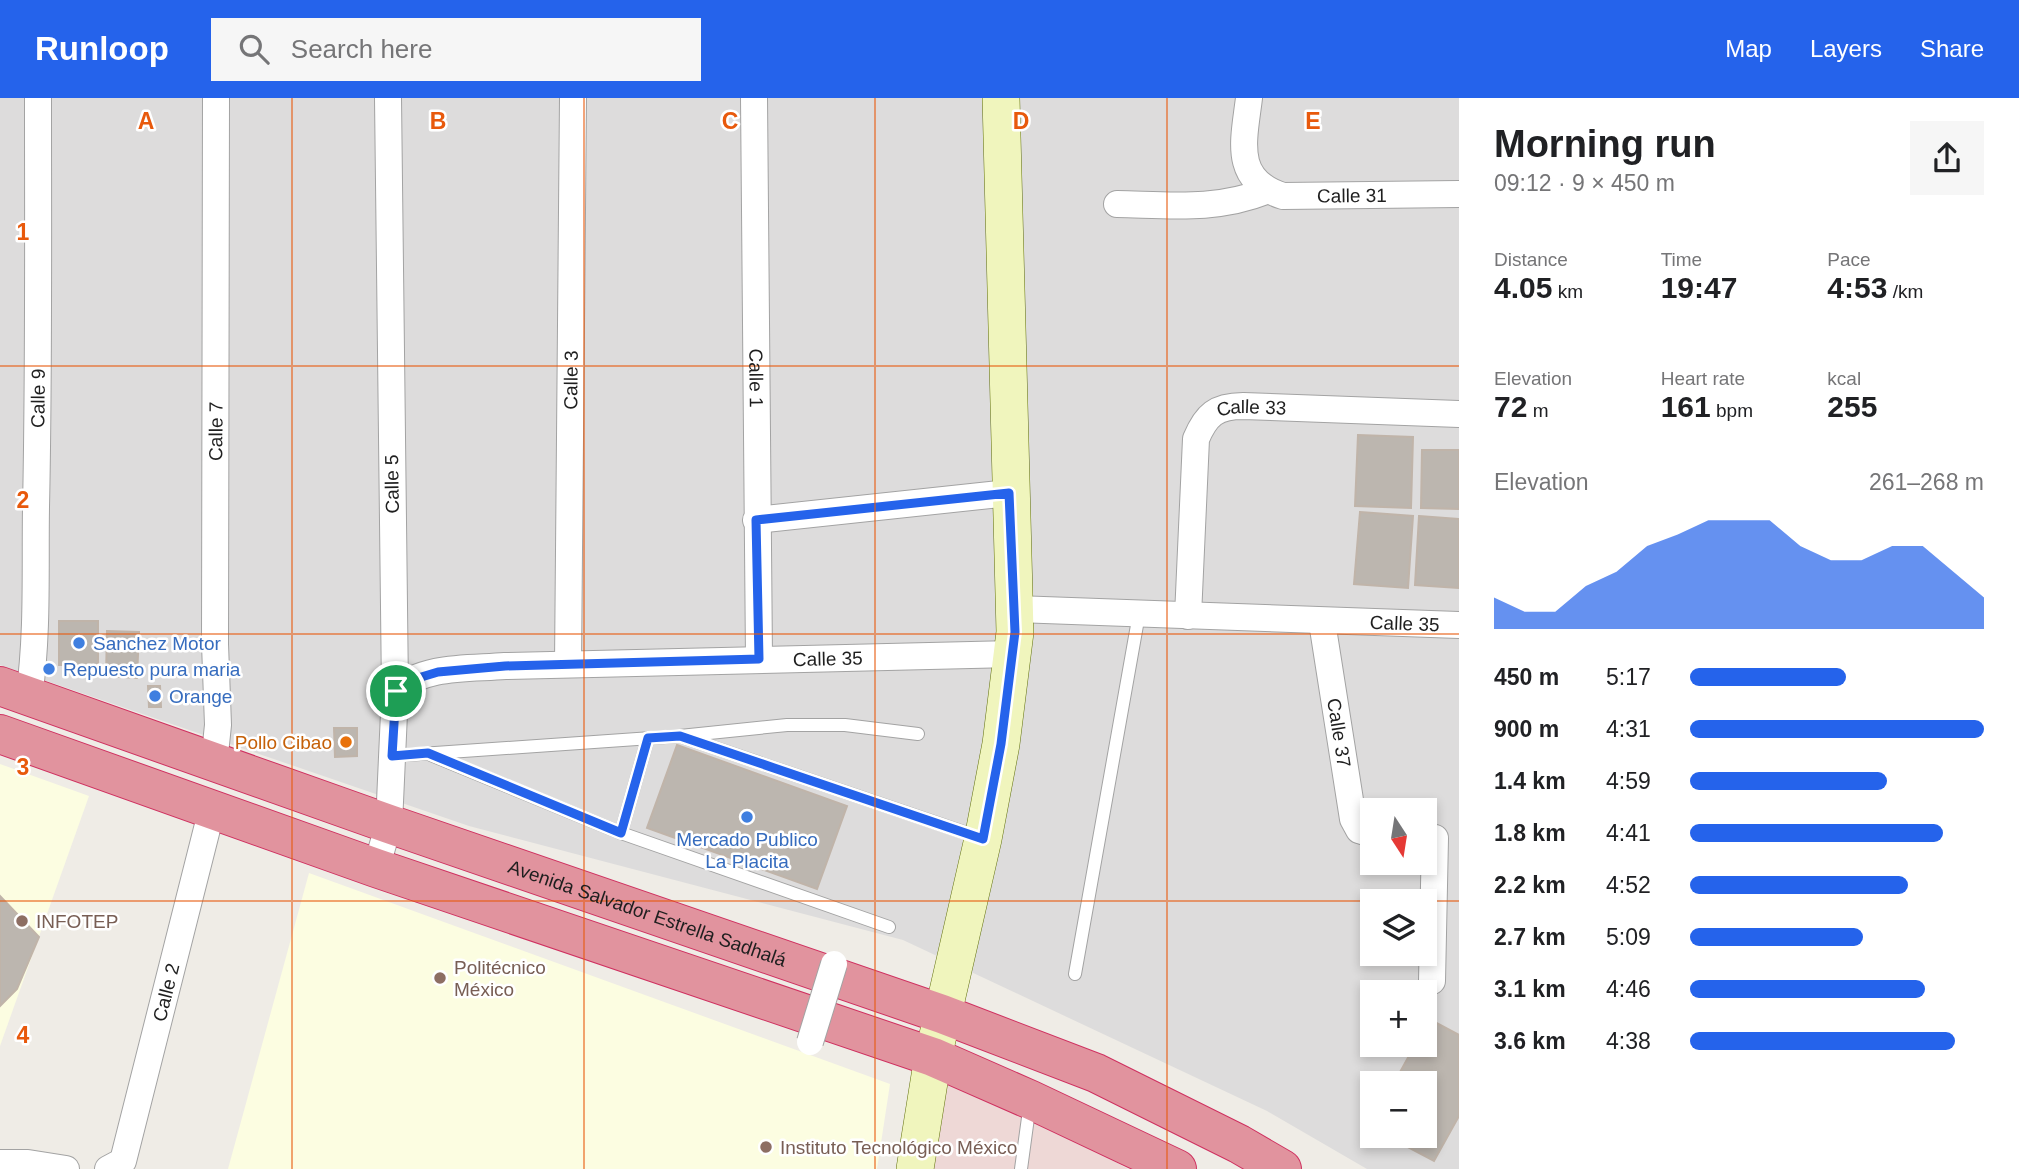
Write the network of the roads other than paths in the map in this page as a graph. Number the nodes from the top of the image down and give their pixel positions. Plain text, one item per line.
1 (37, 98) edge
2 (216, 98) edge
3 (388, 98) edge
4 (573, 98) edge
5 (754, 98) edge
6 (1001, 98) edge
7 (1249, 98) edge
8 (1259, 184) junction
9 (1459, 194) edge
10 (1116, 204) dead end
11 (1459, 414) edge
12 (1009, 493) junction
13 (756, 520) junction
14 (1015, 609) junction
15 (1139, 614) junction
16 (1188, 616) junction
17 (1322, 622) junction
18 (1459, 625) edge
19 (1013, 654) junction
20 (759, 659) junction
21 (568, 664) junction
22 (396, 691) junction
23 (14, 692) edge
24 (0, 734) edge
25 (918, 734) dead end
26 (680, 736) junction
27 (648, 738) junction
28 (428, 753) junction
29 (392, 756) junction
30 (214, 763) junction
31 (212, 808) junction
32 (389, 824) junction
33 (1360, 830) edge
34 (621, 833) junction
35 (1440, 838) edge
36 (983, 839) junction
37 (376, 868) junction
38 (889, 927) dead end
39 (834, 964) dead end
40 (1075, 974) dead end
41 (1432, 980) edge
42 (942, 1014) junction
43 (810, 1042) dead end
44 (933, 1058) junction
45 (1031, 1100) junction
46 (0, 1163) edge
47 (28, 1166) edge
48 (66, 1169) edge
49 (108, 1169) edge
50 (915, 1169) edge
51 (1021, 1169) edge
52 (1177, 1169) edge
53 (1282, 1169) edge

1 - 23 street, Calle 9
2 - 30 street, Calle 7
3 - 22 street, Calle 5
4 - 21 street, Calle 3
5 - 13 street, Calle 1
6 - 12 main road
7 - 8 street
8 - 9 street, Calle 31
8 - 10 street
11 - 16 street, Calle 33
12 - 13 street
12 - 14 main road
13 - 20 street, Calle 1
14 - 15 street, Calle 35
14 - 19 main road
15 - 16 street, Calle 35
15 - 40 lane
16 - 17 street, Calle 35
17 - 18 street, Calle 35
17 - 33 street, Calle 37
19 - 20 street, Calle 35
19 - 36 main road
20 - 21 street, Calle 35
21 - 22 street, Calle 35
22 - 29 street, Calle 5
23 - 30 highway, Avenida Salvador Estrella Sadhalá
24 - 31 highway
25 - 26 lane
26 - 27 lane
26 - 36 lane
27 - 28 lane
27 - 34 lane
28 - 29 lane
28 - 34 lane
29 - 32 street, Calle 5
30 - 32 highway, Avenida Salvador Estrella Sadhalá
31 - 37 highway
31 - 49 street, Calle 2
32 - 37 street, Calle 5
32 - 42 highway, Avenida Salvador Estrella Sadhalá
34 - 38 lane
35 - 41 street
36 - 42 main road
37 - 44 highway
39 - 43 street, bridge
42 - 44 main road
42 - 53 highway, Avenida Salvador Estrella Sadhalá
44 - 45 highway
44 - 50 main road
45 - 51 lane
45 - 52 highway
46 - 47 street
47 - 48 street

